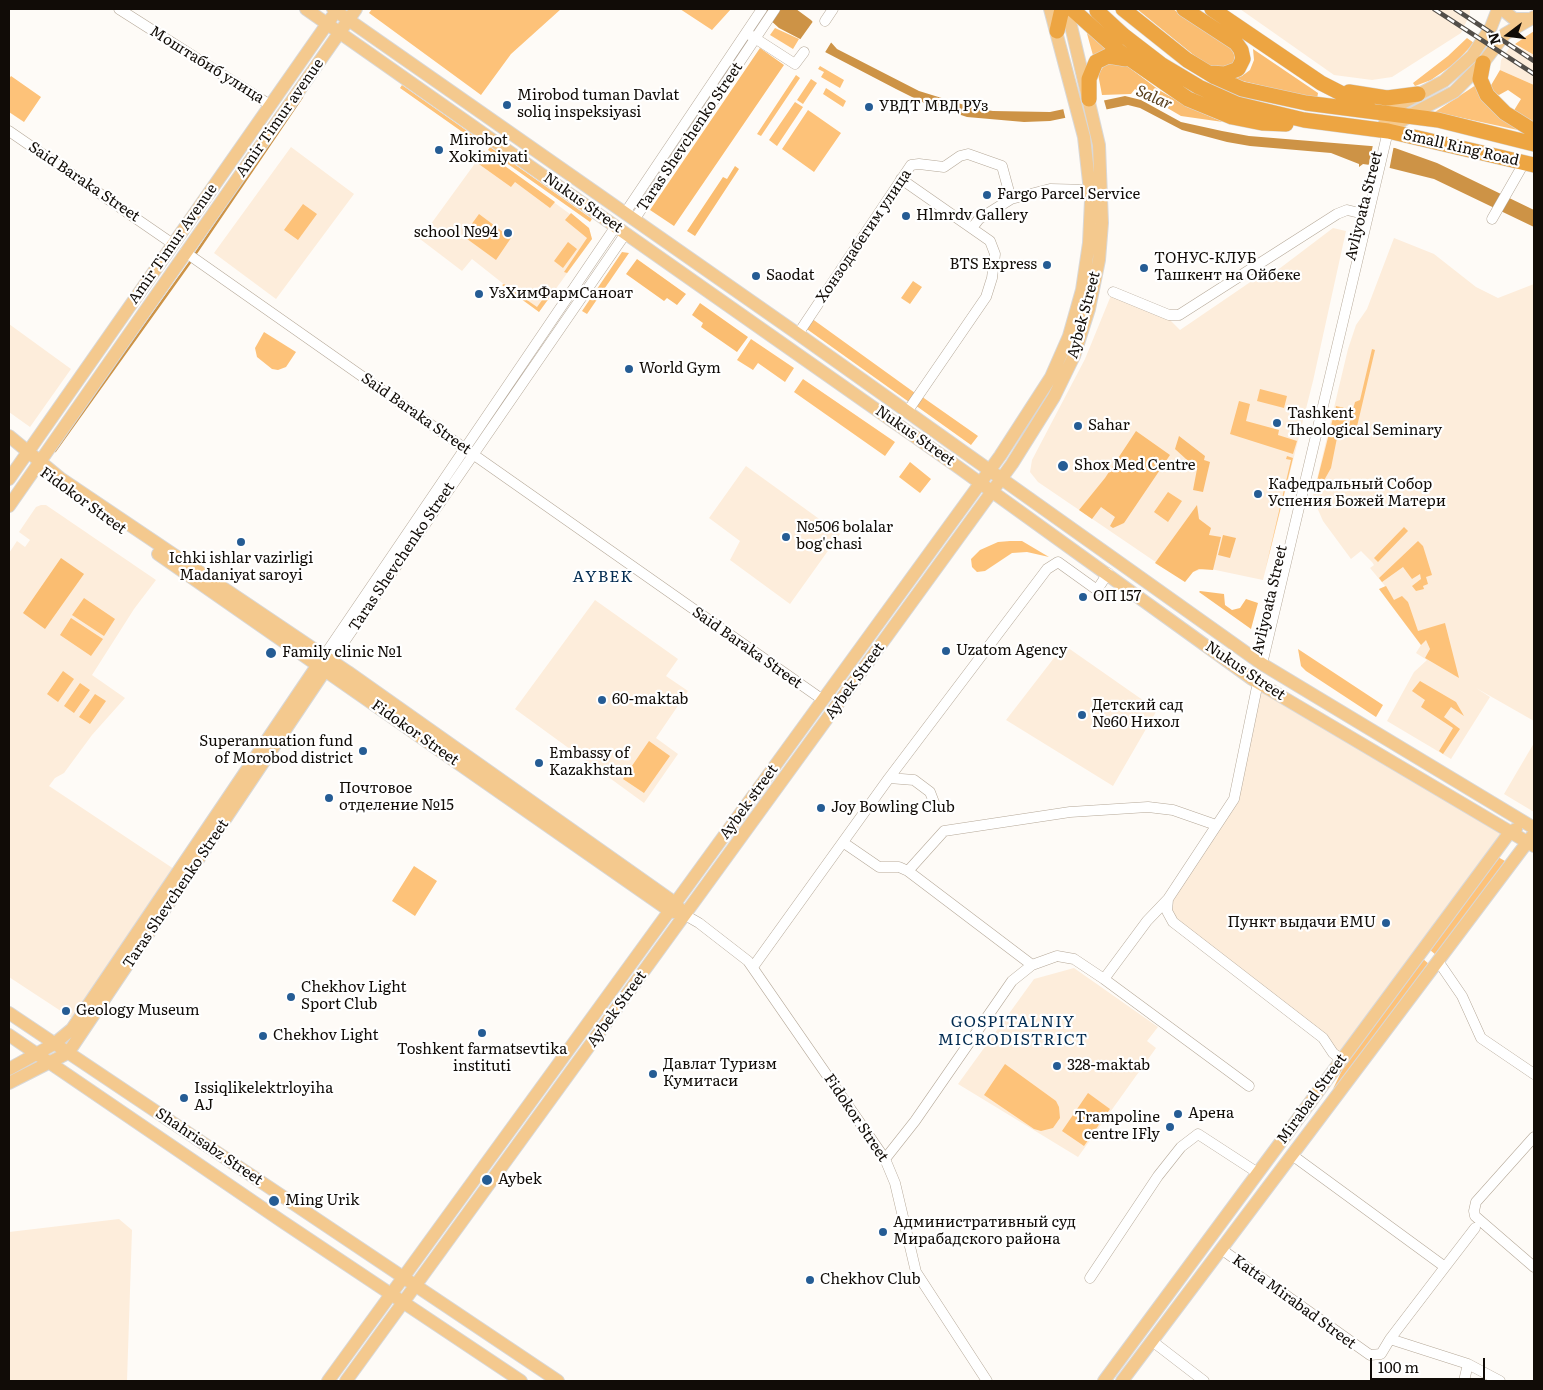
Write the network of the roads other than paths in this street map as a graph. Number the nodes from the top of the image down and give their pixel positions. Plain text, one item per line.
1 (119, 9) edge
2 (306, 9) edge
3 (336, 9) edge
4 (356, 9) edge
5 (762, 9) edge
6 (775, 9) edge
7 (832, 9) edge
8 (1050, 9) edge
9 (1070, 9) edge
10 (1123, 9) edge
11 (1184, 9) edge
12 (1212, 9) edge
13 (1498, 9) edge
14 (1502, 9) edge
15 (1097, 11) dead end
16 (1532, 17) edge
17 (348, 20) junction
18 (825, 21) dead end
19 (328, 24) junction
20 (748, 29) junction
21 (1064, 30) junction
22 (340, 32) junction
23 (758, 35) junction
24 (804, 52) dead end
25 (1483, 63) junction
26 (1141, 68) junction
27 (1204, 71) junction
28 (1321, 83) junction
29 (1418, 94) junction
30 (1082, 101) junction
31 (1306, 103) junction
32 (270, 105) junction
33 (1383, 112) junction
34 (282, 114) junction
35 (1410, 115) junction
36 (1304, 120) junction
37 (1357, 127) junction
38 (9, 130) edge
39 (1385, 131) junction
40 (1534, 131) edge
41 (1534, 144) edge
42 (1529, 164) edge
43 (902, 179) junction
44 (1091, 190) junction
45 (1011, 199) junction
46 (1365, 215) junction
47 (1494, 215) dead end
48 (630, 216) junction
49 (972, 228) junction
50 (621, 229) junction
51 (173, 244) junction
52 (185, 252) junction
53 (1113, 292) dead end
54 (798, 334) junction
55 (907, 412) junction
56 (9, 426) edge
57 (9, 436) edge
58 (31, 447) junction
59 (468, 450) junction
60 (38, 465) junction
61 (989, 471) junction
62 (9, 479) edge
63 (1002, 479) junction
64 (980, 483) junction
65 (992, 492) junction
66 (9, 506) edge
67 (1108, 574) junction
68 (1259, 662) junction
69 (324, 663) junction
70 (1255, 680) junction
71 (822, 700) junction
72 (890, 778) junction
73 (935, 805) dead end
74 (1216, 825) junction
75 (1510, 832) junction
76 (1531, 834) edge
77 (844, 843) junction
78 (908, 871) junction
79 (1168, 899) junction
80 (672, 907) junction
81 (685, 915) junction
82 (1150, 918) junction
83 (1172, 922) junction
84 (1438, 962) junction
85 (1032, 965) junction
86 (753, 968) junction
87 (1104, 979) junction
88 (9, 1013) edge
89 (13, 1038) edge
90 (54, 1044) junction
91 (68, 1053) junction
92 (37, 1054) junction
93 (1342, 1060) junction
94 (50, 1063) junction
95 (9, 1069) edge
96 (1534, 1074) edge
97 (9, 1082) edge
98 (1249, 1086) dead end
99 (1294, 1124) junction
100 (1307, 1135) junction
101 (1534, 1137) edge
102 (1292, 1155) junction
103 (885, 1159) junction
104 (1258, 1173) junction
105 (1475, 1228) dead end
106 (1221, 1249) junction
107 (1444, 1267) junction
108 (1534, 1267) edge
109 (403, 1278) junction
110 (1090, 1278) dead end
111 (416, 1286) junction
112 (391, 1295) junction
113 (403, 1303) junction
114 (1390, 1338) junction
115 (1152, 1341) junction
116 (1127, 1350) junction
117 (1138, 1359) junction
118 (1468, 1364) junction
119 (328, 1381) edge
120 (346, 1381) edge
121 (521, 1381) edge
122 (558, 1381) edge
123 (987, 1381) edge
124 (1104, 1381) edge
125 (1122, 1381) edge
126 (1204, 1381) edge
127 (1464, 1381) edge
128 (1500, 1381) edge

1 - 32 street, Моштабиб улица
2 - 19 main road, Nukus Street
3 - 17 main road, Nukus Street
3 - 19 main road, Amir Timur Avenue
4 - 17 main road
5 - 20 street, Taras Shevchenko Street
6 - 23 street, Taras Shevchenko Street
7 - 18 street
8 - 21 main road, Aybek Street
9 - 21 highway
9 - 26 highway
10 - 27 highway
11 - 27 highway
12 - 28 highway
13 - 29 main road
14 - 16 main road
15 - 36 highway, Small Ring Road
16 - 25 main road
17 - 22 main road
17 - 48 main road, Nukus Street
19 - 22 main road, Nukus Street
19 - 32 main road, Amir Timur Avenue
20 - 23 street
20 - 48 street, Taras Shevchenko Street
21 - 30 main road, Aybek Street
22 - 34 main road, Amir Timur avenue
22 - 50 main road, Nukus Street
23 - 24 street
23 - 48 street, Taras Shevchenko Street
25 - 35 main road
25 - 40 highway
26 - 30 highway
26 - 37 highway
27 - 31 highway
28 - 29 highway
28 - 33 highway
29 - 33 main road
30 - 44 main road, Aybek Street
30 - 63 main road, Aybek Street
31 - 33 highway
31 - 36 highway
32 - 34 main road
32 - 51 main road, Amir Timur Avenue
33 - 35 highway
33 - 39 main road
34 - 52 main road, Amir Timur avenue
35 - 39 main road
35 - 41 highway
36 - 37 highway, Small Ring Road
37 - 39 highway, Small Ring Road
38 - 51 street, Said Baraka Street
39 - 42 highway, Small Ring Road
39 - 46 street, Avliyoata Street
42 - 47 street
43 - 45 street, Хонзодабегим улица
43 - 49 street
43 - 54 street, Хонзодабегим улица
44 - 45 street
44 - 61 main road, Aybek Street
45 - 49 street
46 - 53 street
46 - 68 street, Avliyoata Street
48 - 50 main road, Taras Shevchenko Street
48 - 54 main road, Nukus Street
49 - 55 street
50 - 59 street, Taras Shevchenko Street
50 - 64 main road, Nukus Street
51 - 52 main road, Said Baraka Street
51 - 58 main road, Amir Timur Avenue
52 - 59 street, Said Baraka Street
52 - 60 main road, Amir Timur Avenue
54 - 55 main road, Nukus Street
55 - 61 main road, Nukus Street
56 - 58 main road
57 - 58 main road
58 - 60 main road, Fidokor Street
58 - 62 main road, Amir Timur Avenue
59 - 69 street, Taras Shevchenko Street
59 - 71 street, Said Baraka Street
60 - 66 main road, Amir Timur Avenue
60 - 69 main road, Fidokor Street
61 - 63 main road, Nukus Street
61 - 64 main road, Aybek Street
63 - 65 main road, Aybek Street
63 - 68 main road, Nukus Street
64 - 65 main road, Nukus Street
64 - 71 main road, Aybek Street
65 - 67 main road, Nukus Street
65 - 81 main road, Aybek Street
67 - 70 main road, Nukus Street
67 - 72 street
68 - 70 main road, Avliyoata Street
68 - 76 main road, Nukus Street
69 - 80 main road, Fidokor Street
69 - 90 main road, Taras Shevchenko Street
69 - 91 main road, Taras Shevchenko Street
70 - 74 street, Avliyoata Street
70 - 75 main road, Nukus Street
71 - 80 main road, Aybek street
72 - 73 street
72 - 77 street
74 - 78 street
74 - 79 street, Avliyoata Street
75 - 76 main road, Nukus Street
75 - 93 main road, Mirabad Street
76 - 84 main road, Mirabad Street
77 - 78 street
77 - 86 street
78 - 85 street
79 - 82 street, Avliyoata Street
79 - 83 street
80 - 81 main road, Fidokor Street
80 - 109 main road, Aybek Street
81 - 86 street, Fidokor Street
81 - 111 main road, Aybek Street
82 - 83 street
82 - 87 street, Avliyoata Street
83 - 93 street
84 - 96 street
84 - 100 main road, Mirabad Street
85 - 87 street
85 - 103 street
86 - 103 street, Fidokor Street
87 - 98 street
88 - 90 main road, Shahrisabz Street
89 - 92 main road, Shahrisabz Street
89 - 95 main road, Taras Shevchenko Street
90 - 91 main road, Shahrisabz Street
90 - 92 main road, Taras Shevchenko Street
91 - 94 main road, Taras Shevchenko Street
91 - 109 main road, Shahrisabz Street
92 - 94 main road, Shahrisabz Street
92 - 95 main road, Taras Shevchenko Street
93 - 99 main road, Mirabad Street
94 - 97 main road, Taras Shevchenko Street
94 - 112 main road, Shahrisabz Street
99 - 100 main road
99 - 104 main road, Mirabad Street
100 - 102 main road, Mirabad Street
101 - 108 street
102 - 106 main road, Mirabad Street
102 - 107 street
103 - 123 street, Fidokor Street
104 - 110 street
104 - 116 main road, Mirabad Street
105 - 107 street
106 - 114 street, Katta Mirabad Street
106 - 115 main road, Mirabad Street
107 - 114 street
109 - 111 main road, Shahrisabz Street
109 - 112 main road, Aybek Street
111 - 113 main road, Aybek Street
111 - 122 main road, Shahrisabz Street
112 - 113 main road, Shahrisabz Street
112 - 119 main road, Aybek Street
113 - 120 main road, Aybek Street
113 - 121 main road, Shahrisabz Street
114 - 118 street
115 - 117 main road, Mirabad Street
115 - 126 street
116 - 117 main road
116 - 124 main road, Mirabad Street
117 - 125 main road, Mirabad Street
118 - 127 street
118 - 128 street

